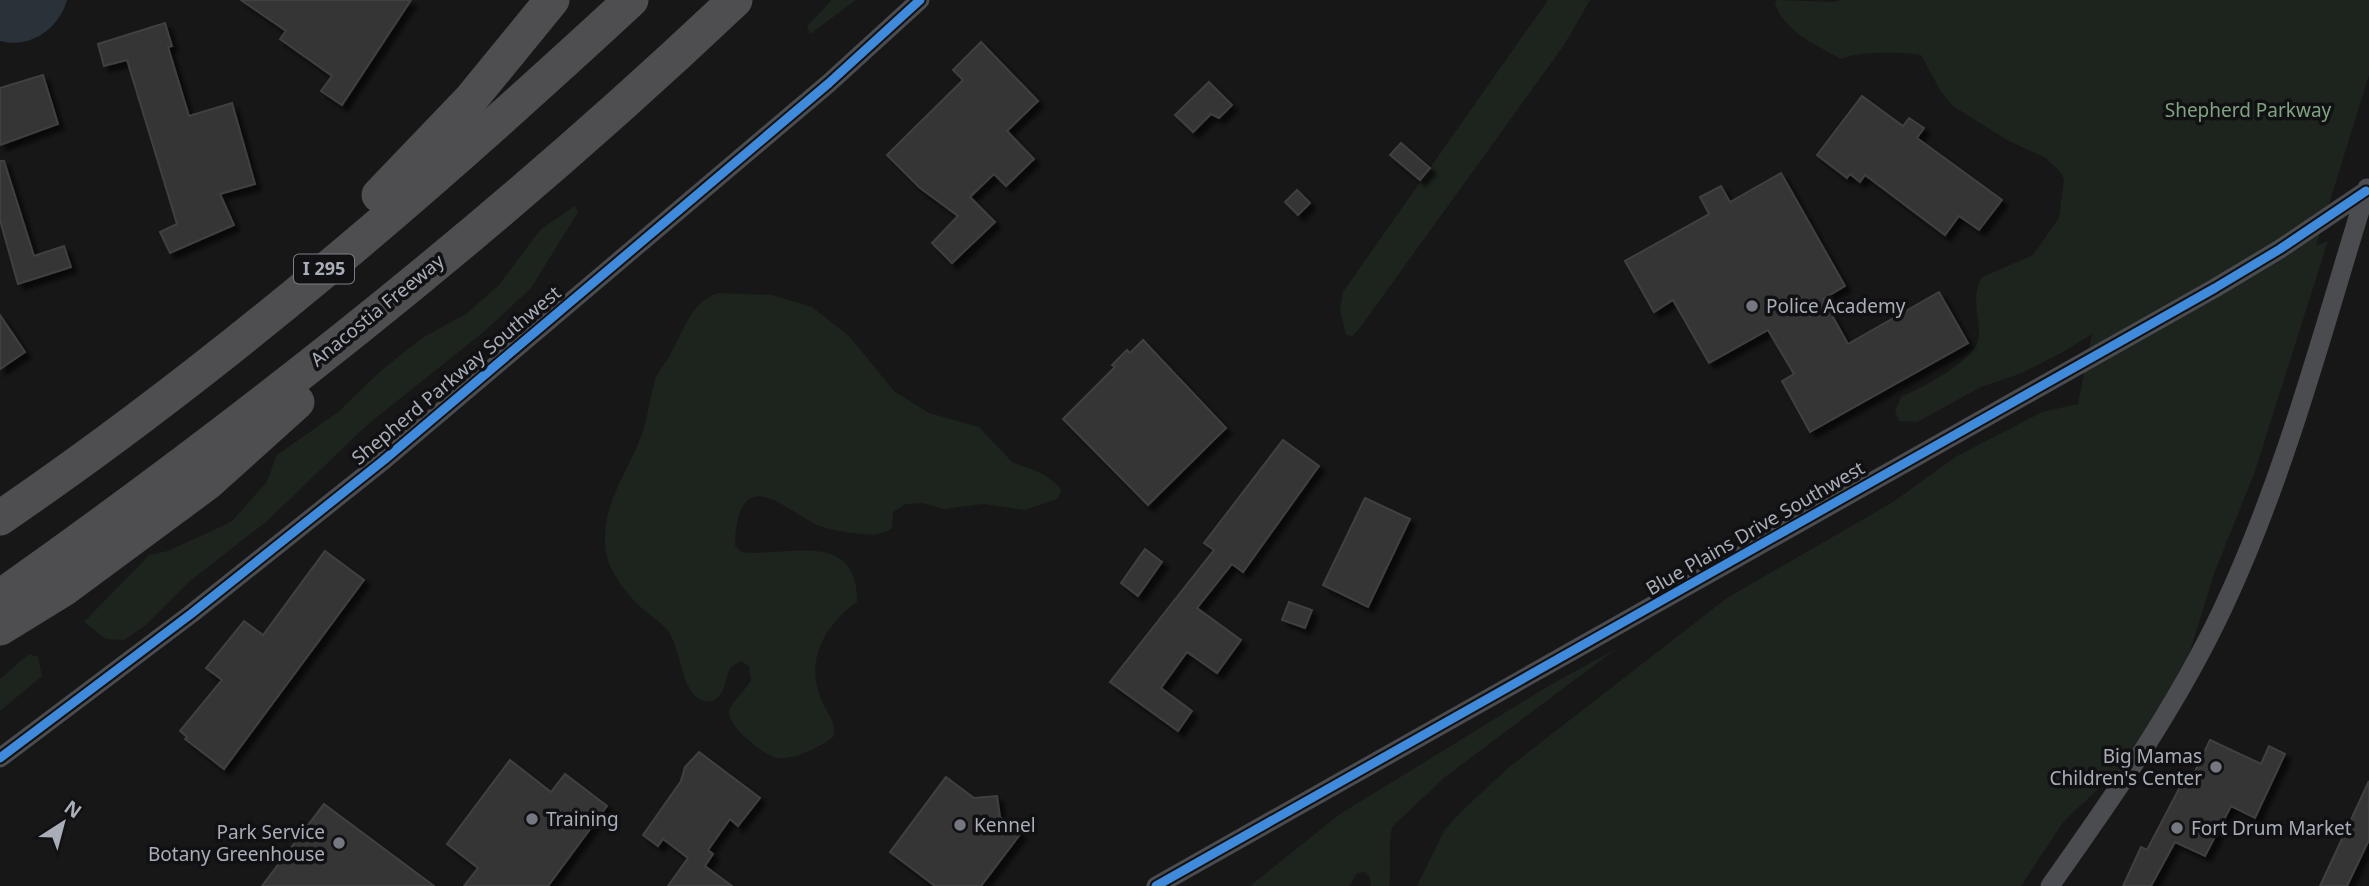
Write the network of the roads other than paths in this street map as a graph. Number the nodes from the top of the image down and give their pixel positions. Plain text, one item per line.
1 (552, 0) edge
2 (631, 0) edge
3 (735, 0) edge
4 (920, 0) edge
5 (2368, 187) edge
6 (450, 251) junction
7 (0, 506) edge
8 (0, 518) edge
9 (0, 597) edge
10 (0, 628) edge
11 (0, 758) edge
12 (1156, 886) edge
13 (2050, 886) edge

1 - 7 highway
2 - 8 highway, I 295
3 - 6 highway, Anacostia Freeway
4 - 11 street, Shepherd Parkway Southwest
5 - 12 street, Blue Plains Drive Southwest
5 - 13 street
6 - 9 highway, Anacostia Freeway
6 - 10 highway

